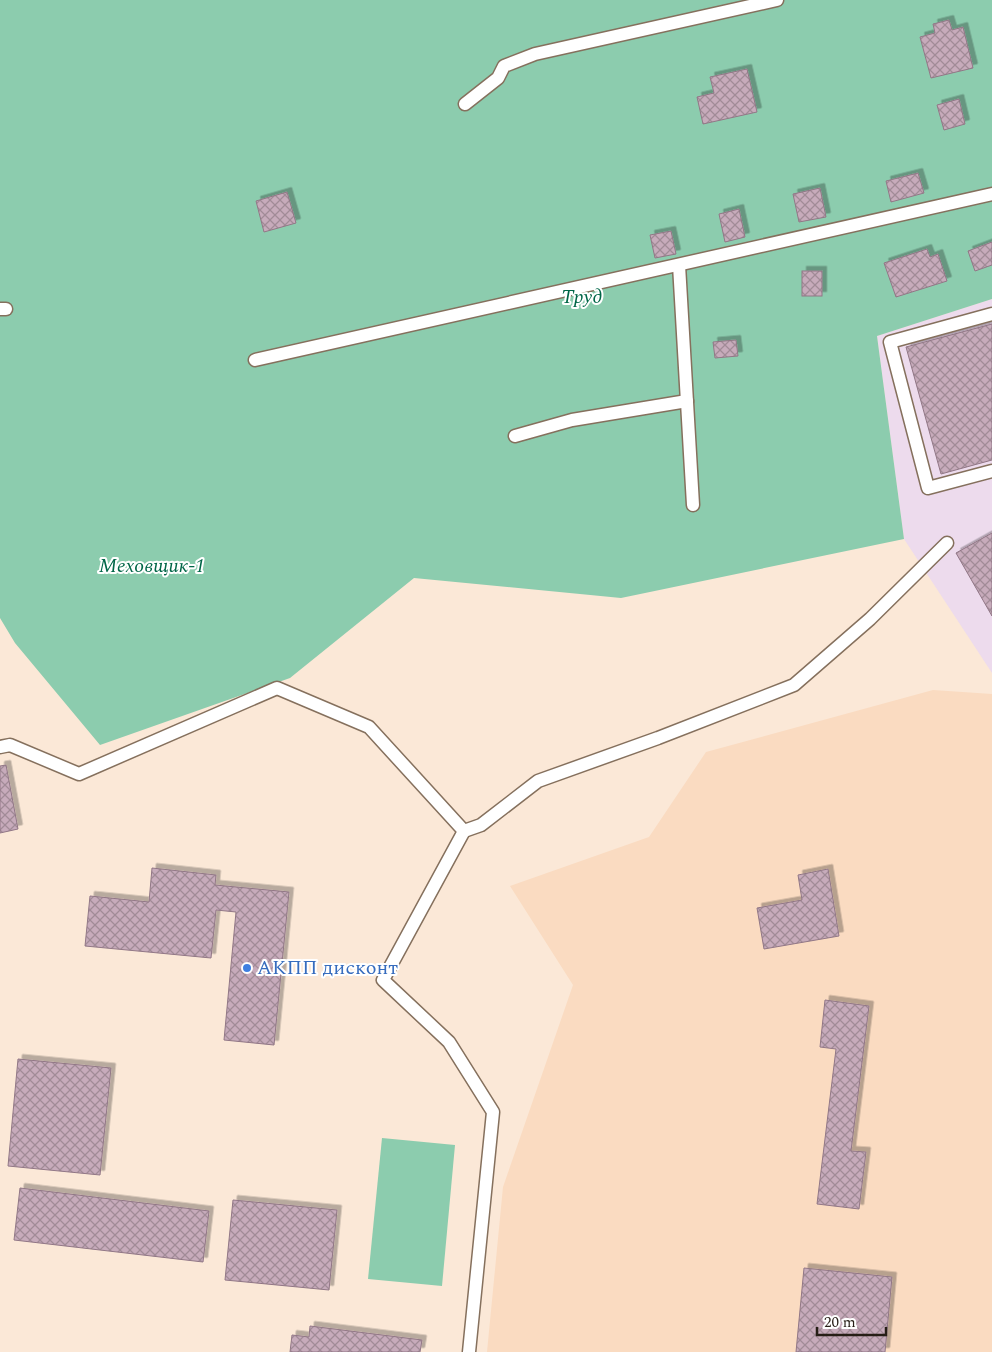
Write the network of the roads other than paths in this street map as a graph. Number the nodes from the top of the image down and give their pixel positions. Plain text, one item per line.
1 (777, 0) edge
2 (465, 104) dead end
3 (992, 194) edge
4 (679, 265) junction
5 (992, 314) edge
6 (255, 360) dead end
7 (687, 400) junction
8 (515, 436) dead end
9 (992, 471) edge
10 (693, 505) dead end
11 (947, 543) dead end
12 (0, 747) edge
13 (464, 831) junction
14 (469, 1352) edge

1 - 2 lane
3 - 4 lane
4 - 6 lane
4 - 7 lane
5 - 9 lane
7 - 8 lane
7 - 10 lane
11 - 13 lane
12 - 13 lane
13 - 14 lane

